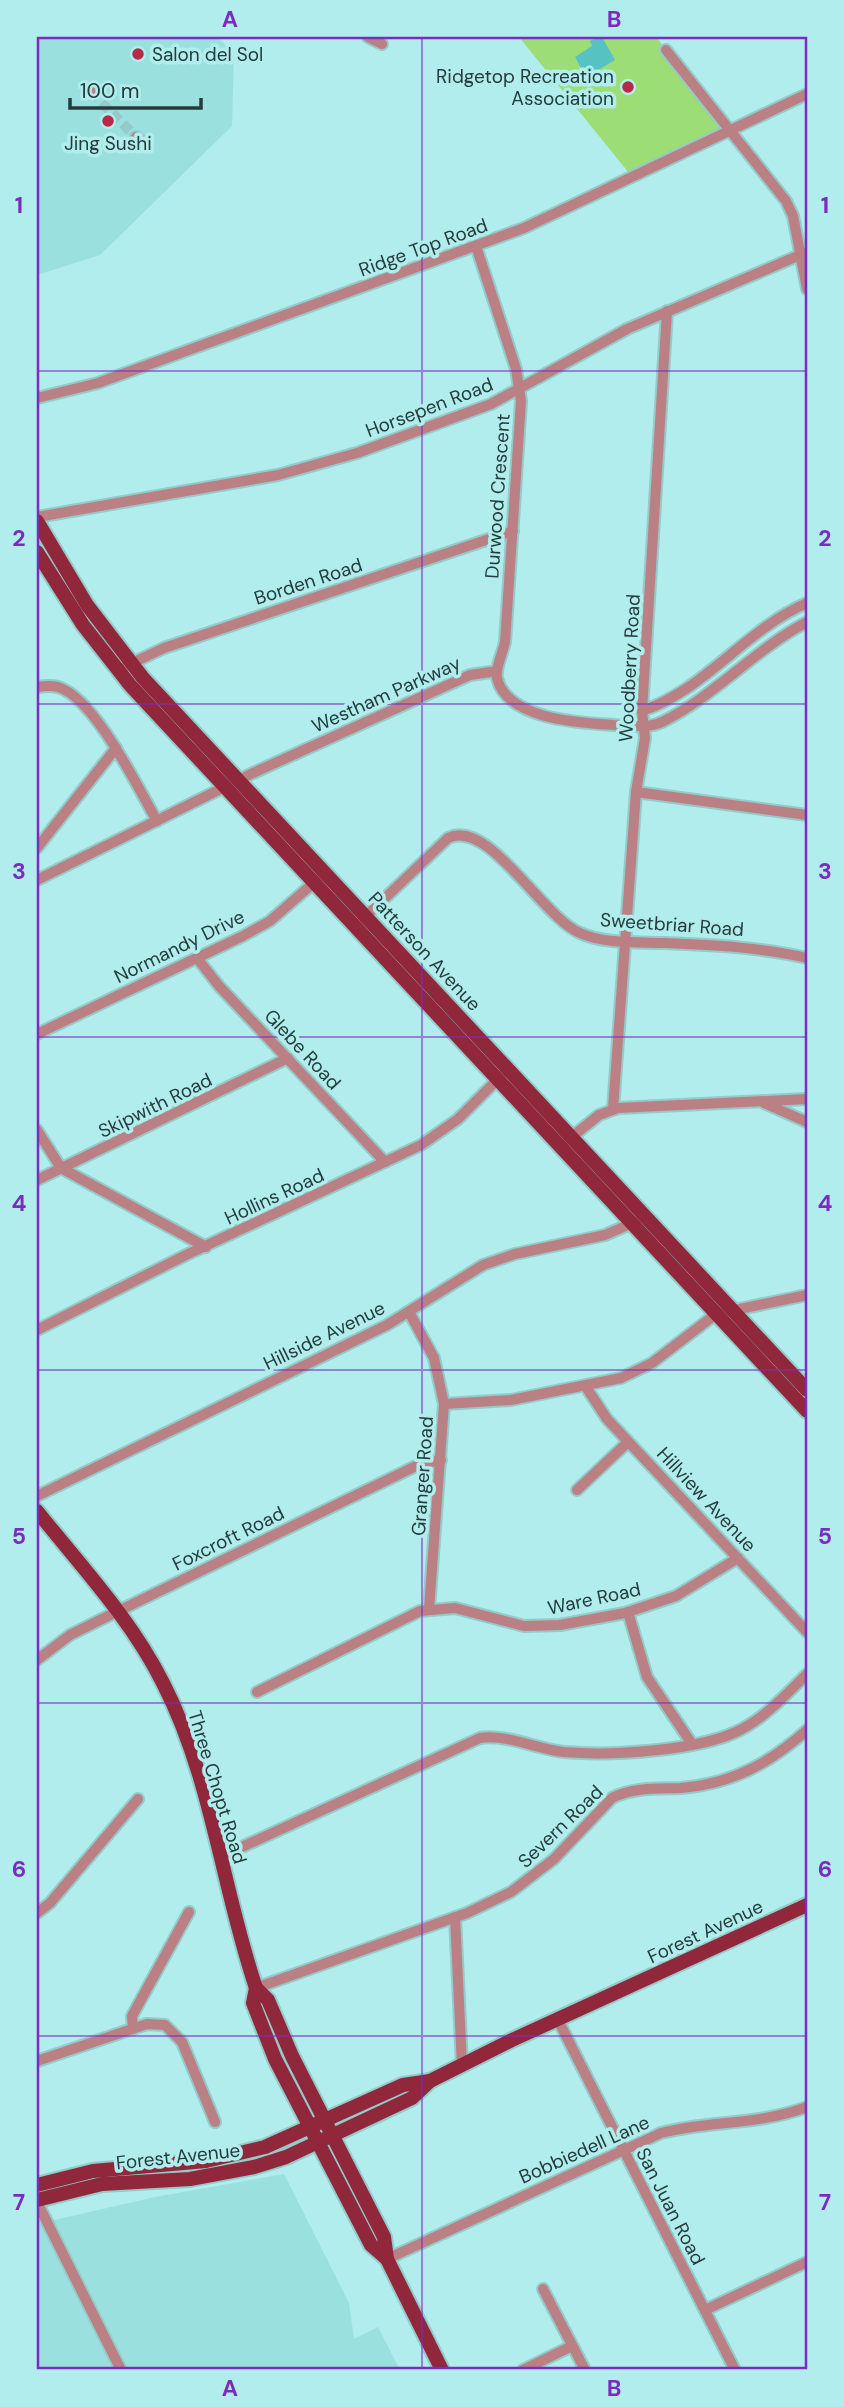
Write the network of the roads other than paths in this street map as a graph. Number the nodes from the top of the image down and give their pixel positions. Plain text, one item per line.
1 (368, 37) edge
2 (382, 44) dead end
3 (666, 50) dead end
4 (807, 94) edge
5 (732, 131) junction
6 (476, 246) junction
7 (804, 253) edge
8 (807, 289) edge
9 (667, 311) junction
10 (520, 389) junction
11 (37, 398) edge
12 (37, 519) edge
13 (513, 531) junction
14 (37, 552) edge
15 (807, 603) edge
16 (807, 622) edge
17 (124, 667) junction
18 (497, 671) junction
19 (37, 687) edge
20 (642, 711) junction
21 (643, 726) junction
22 (116, 748) junction
23 (233, 785) junction
24 (636, 792) junction
25 (807, 815) edge
26 (157, 821) junction
27 (37, 848) edge
28 (319, 877) junction
29 (37, 880) edge
30 (360, 921) junction
31 (626, 941) junction
32 (197, 958) junction
33 (807, 958) edge
34 (37, 1034) edge
35 (288, 1058) junction
36 (502, 1074) junction
37 (807, 1099) edge
38 (764, 1103) junction
39 (612, 1109) junction
40 (807, 1122) edge
41 (37, 1130) edge
42 (566, 1142) junction
43 (385, 1163) junction
44 (61, 1168) junction
45 (37, 1180) edge
46 (645, 1216) junction
47 (632, 1224) junction
48 (206, 1247) junction
49 (807, 1295) edge
50 (734, 1311) junction
51 (409, 1312) junction
52 (716, 1314) junction
53 (37, 1331) edge
54 (586, 1387) junction
55 (807, 1390) edge
56 (444, 1404) junction
57 (807, 1411) edge
58 (628, 1443) junction
59 (441, 1460) junction
60 (577, 1490) dead end
61 (37, 1496) edge
62 (37, 1511) edge
63 (738, 1558) junction
64 (429, 1609) junction
65 (118, 1612) junction
66 (628, 1612) junction
67 (807, 1632) edge
68 (37, 1660) edge
69 (807, 1674) edge
70 (257, 1692) dead end
71 (807, 1730) edge
72 (691, 1744) junction
73 (138, 1799) dead end
74 (220, 1857) junction
75 (807, 1906) edge
76 (189, 1912) dead end
77 (37, 1913) edge
78 (455, 1917) junction
79 (256, 1988) junction
80 (558, 2020) junction
81 (133, 2029) junction
82 (37, 2061) edge
83 (462, 2066) junction
84 (430, 2081) junction
85 (807, 2107) edge
86 (325, 2121) junction
87 (215, 2123) dead end
88 (310, 2128) junction
89 (332, 2135) junction
90 (317, 2142) junction
91 (623, 2150) junction
92 (37, 2185) edge
93 (37, 2201) edge
94 (387, 2259) junction
95 (807, 2262) edge
96 (543, 2289) dead end
97 (705, 2310) junction
98 (572, 2346) junction
99 (121, 2370) edge
100 (442, 2370) edge
101 (523, 2370) edge
102 (585, 2370) edge
103 (734, 2370) edge

1 - 2 street
3 - 5 street
4 - 5 street, Ridge Top Road
5 - 6 street, Ridge Top Road
5 - 7 street
6 - 10 street, Durwood Crescent
6 - 11 street, Ridge Top Road
7 - 8 street
7 - 9 street, Horsepen Road
9 - 10 street, Horsepen Road
9 - 20 street, Woodberry Road
10 - 12 street, Horsepen Road
10 - 13 street, Durwood Crescent
12 - 17 main road, Patterson Avenue
13 - 17 street, Borden Road
13 - 18 street, Durwood Crescent
14 - 17 main road, Patterson Avenue
15 - 20 street
16 - 21 street
17 - 23 main road, Patterson Avenue
18 - 21 street
18 - 23 street, Westham Parkway
19 - 22 street
20 - 21 street, Woodberry Road
21 - 24 street, Woodberry Road
22 - 26 street
22 - 27 street
23 - 26 street, Westham Parkway
23 - 28 main road, Patterson Avenue
24 - 25 street
24 - 31 street, Woodberry Road
26 - 29 street, Westham Parkway
28 - 30 main road, Patterson Avenue
28 - 32 street, Normandy Drive
30 - 31 street, Sweetbriar Road
30 - 36 main road, Patterson Avenue
31 - 33 street, Sweetbriar Road
31 - 39 street, Woodberry Road
32 - 34 street, Normandy Drive
32 - 35 street, Glebe Road
35 - 43 street, Glebe Road
35 - 44 street, Skipwith Road
36 - 42 main road, Patterson Avenue
36 - 43 street, Hollins Road
37 - 38 street
38 - 39 street
38 - 40 street
39 - 42 street
41 - 44 street
42 - 46 main road, Patterson Avenue
42 - 47 main road, Patterson Avenue
43 - 48 street, Hollins Road
44 - 45 street, Skipwith Road
44 - 48 street
46 - 47 street, Hillside Avenue
46 - 50 main road, Patterson Avenue
47 - 51 street, Hillside Avenue
47 - 52 main road, Patterson Avenue
48 - 53 street, Hollins Road
49 - 50 street
50 - 52 street
50 - 55 main road, Patterson Avenue
51 - 56 street, Granger Road
51 - 61 street, Hillside Avenue
52 - 54 street
52 - 57 main road, Patterson Avenue
54 - 56 street
54 - 58 street, Hillview Avenue
56 - 59 street, Granger Road
58 - 60 street
58 - 63 street, Hillview Avenue
59 - 64 street, Granger Road
59 - 65 street, Foxcroft Road
62 - 65 main road, Three Chopt Road
63 - 66 street, Ware Road
63 - 67 street, Hillview Avenue
64 - 66 street, Ware Road
64 - 70 street, Ware Road
65 - 68 street, Foxcroft Road
65 - 74 main road, Three Chopt Road
66 - 72 street
69 - 72 street
71 - 78 street, Severn Road
72 - 74 street
73 - 77 street
74 - 79 main road, Three Chopt Road
75 - 80 main road, Forest Avenue
76 - 81 street
78 - 79 street, Severn Road
78 - 83 street
79 - 86 main road, Three Chopt Road
79 - 88 main road, Three Chopt Road
80 - 83 main road, Forest Avenue
80 - 91 street, San Juan Road
81 - 82 street
81 - 87 street
83 - 84 main road, Forest Avenue
84 - 86 main road, Forest Avenue
84 - 89 main road, Forest Avenue
85 - 91 street, Bobbiedell Lane
86 - 88 main road, Forest Avenue
86 - 89 main road, Three Chopt Road
88 - 90 main road, Three Chopt Road
88 - 92 main road, Forest Avenue
89 - 90 main road, Forest Avenue
89 - 94 main road, Three Chopt Road
90 - 93 main road, Forest Avenue
90 - 94 main road, Three Chopt Road
91 - 94 street, Bobbiedell Lane
91 - 97 street, San Juan Road
93 - 99 street
94 - 100 main road, Three Chopt Road
95 - 97 street
96 - 98 street
97 - 103 street, San Juan Road
98 - 101 street
98 - 102 street

